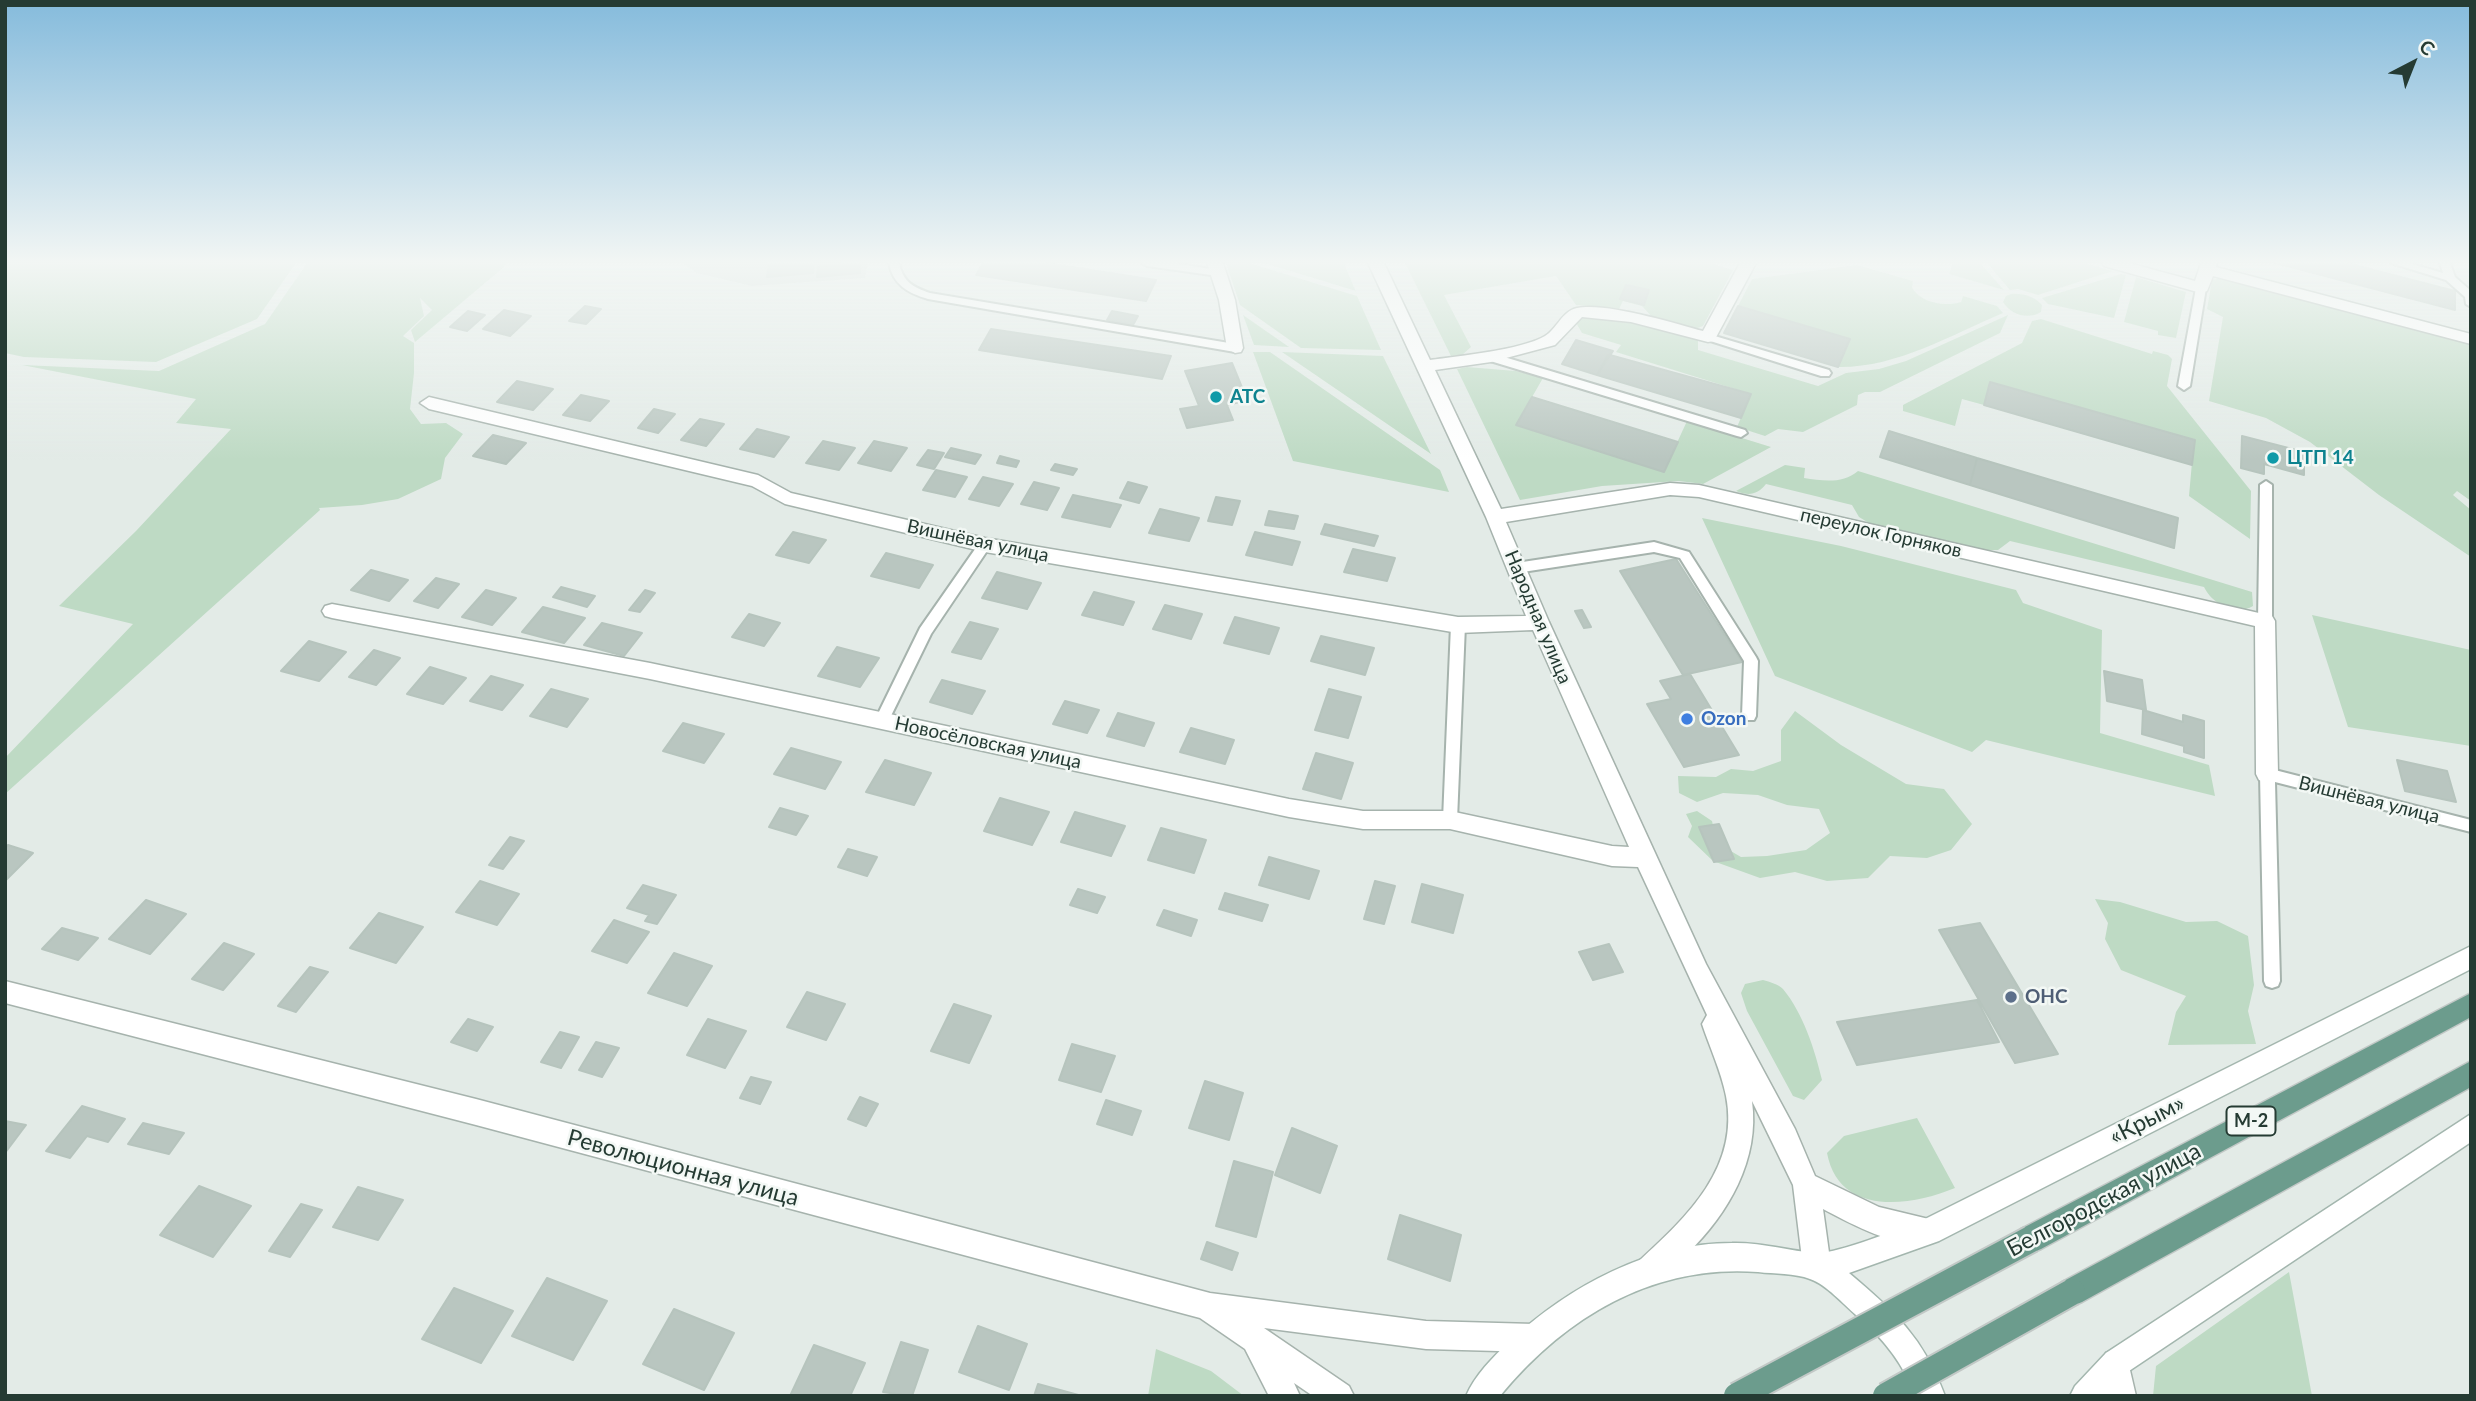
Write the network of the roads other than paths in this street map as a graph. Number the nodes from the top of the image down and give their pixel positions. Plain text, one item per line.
1 (1119, 328) edge
2 (1232, 328) edge
3 (1408, 328) edge
4 (1563, 328) edge
5 (1675, 328) edge
6 (1713, 328) edge
7 (2194, 328) edge
8 (2432, 328) edge
9 (1708, 337) junction
10 (2471, 339) edge
11 (1235, 348) joint
12 (1491, 357) junction
13 (1426, 366) junction
14 (1825, 373) dead end
15 (2184, 386) dead end
16 (429, 403) dead end
17 (1741, 433) dead end
18 (2266, 485) dead end
19 (1495, 517) junction
20 (985, 545) junction
21 (1516, 568) junction
22 (332, 611) dead end
23 (2265, 621) junction
24 (1539, 622) junction
25 (1458, 625) junction
26 (1749, 716) dead end
27 (882, 720) junction
28 (2267, 774) junction
29 (1450, 820) junction
30 (2471, 826) edge
31 (1646, 858) junction
32 (2471, 957) edge
33 (1697, 972) junction
34 (2272, 981) dead end
35 (5, 992) edge
36 (2471, 1004) edge
37 (2471, 1073) edge
38 (2471, 1127) edge
39 (1806, 1185) junction
40 (1929, 1231) junction
41 (1817, 1267) junction
42 (1650, 1270) junction
43 (1206, 1306) junction
44 (1534, 1338) junction
45 (1254, 1339) junction
46 (2116, 1363) junction
47 (1285, 1396) edge
48 (1339, 1396) edge
49 (1481, 1396) edge
50 (1737, 1396) edge
51 (1886, 1396) edge
52 (1930, 1396) edge
53 (2085, 1396) edge
54 (2121, 1396) edge

1 - 11 lane
2 - 11 street
3 - 13 street, Народная улица
4 - 12 street
5 - 9 street
6 - 9 street
7 - 15 lane
8 - 10 street
9 - 14 lane
12 - 13 street
12 - 17 lane
13 - 19 street, Народная улица
16 - 20 street, Вишнёвая улица
18 - 23 lane
19 - 21 street, Народная улица
19 - 23 street, переулок Горняков
20 - 25 street, Вишнёвая улица
20 - 27 lane
21 - 24 street, Народная улица
21 - 26 lane
22 - 27 street, Новосёловская улица
23 - 28 street
24 - 25 street, Вишнёвая улица
24 - 31 street, Народная улица
25 - 29 lane
27 - 29 street, Новосёловская улица
28 - 30 lane, Вишнёвая улица
28 - 34 lane
29 - 31 street, Новосёловская улица
31 - 33 street, Народная улица
32 - 40 street, «Крым» / М-2
33 - 39 street
33 - 42 street
35 - 43 street, Революционная улица
36 - 50 main road, Белгородская улица / М-2, bridge
37 - 51 main road, bridge
38 - 46 street
39 - 40 street
39 - 41 street
40 - 41 street, «Крым» / М-2
41 - 42 street
41 - 52 street
42 - 44 street
43 - 44 street
43 - 45 street, Революционная улица
44 - 49 street
45 - 47 street
45 - 48 street, Революционная улица
46 - 53 street
46 - 54 street

